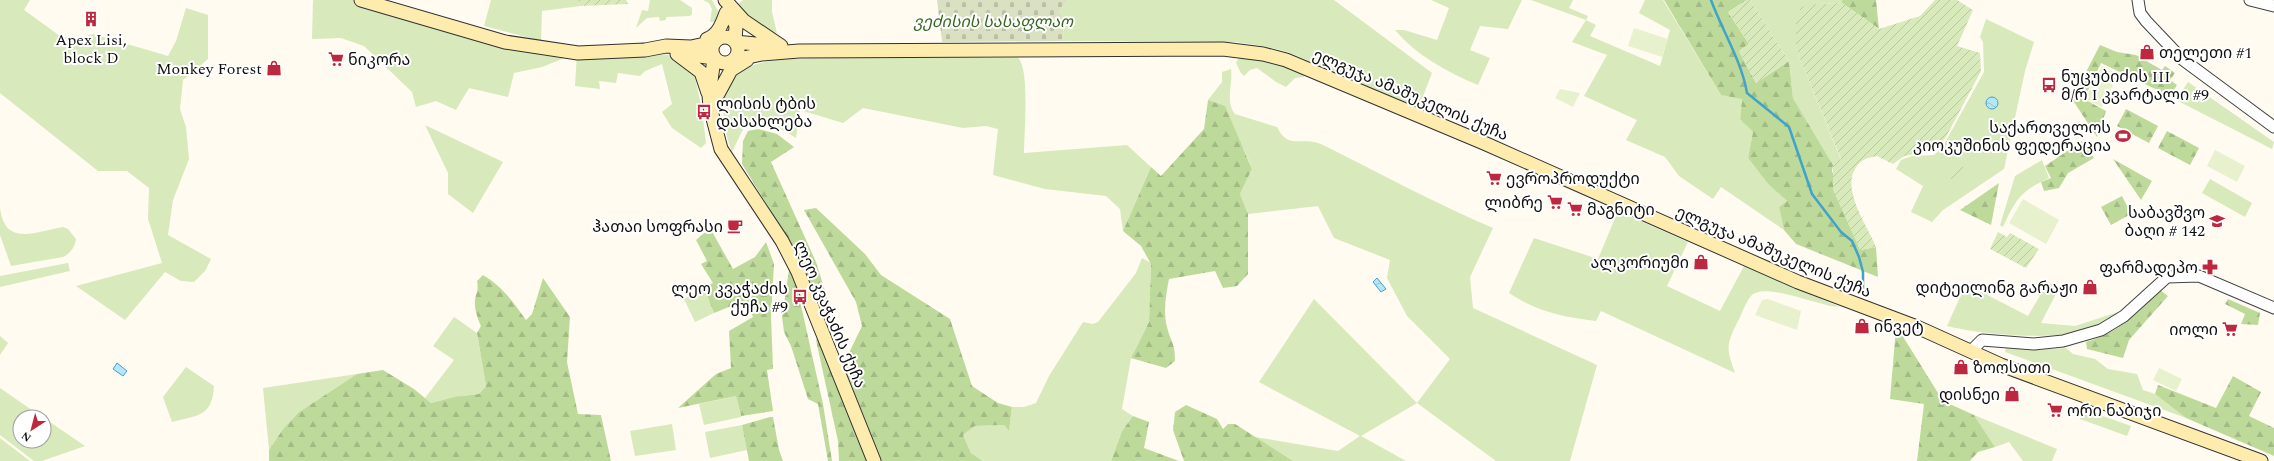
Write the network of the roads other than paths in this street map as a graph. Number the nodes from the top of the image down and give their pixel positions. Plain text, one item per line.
1 (361, 0) edge
2 (721, 0) edge
3 (2138, 0) edge
4 (2250, 0) edge
5 (726, 6) edge
6 (2274, 6) edge
7 (718, 40) junction
8 (735, 42) junction
9 (677, 50) junction
10 (789, 50) junction
11 (714, 58) junction
12 (732, 61) junction
13 (713, 94) junction
14 (2274, 127) edge
15 (2274, 308) edge
16 (1971, 351) junction
17 (874, 461) edge
18 (2260, 461) edge

1 - 9 main road
2 - 5 main road
2 - 8 main road
3 - 14 street
4 - 6 street
5 - 7 main road
5 - 9 main road
5 - 10 main road
7 - 8 main road
7 - 9 main road
7 - 11 main road
8 - 10 main road
8 - 12 main road
9 - 11 main road
9 - 13 main road
10 - 12 main road
10 - 13 main road
10 - 16 main road, ელგუჯა ამაშუკელის ქუჩა
11 - 12 main road
11 - 13 main road
12 - 13 main road
13 - 17 main road, ლეო კვაჭაძის ქუჩა
15 - 16 street
16 - 18 main road, ელგუჯა ამაშუკელის ქუჩა

